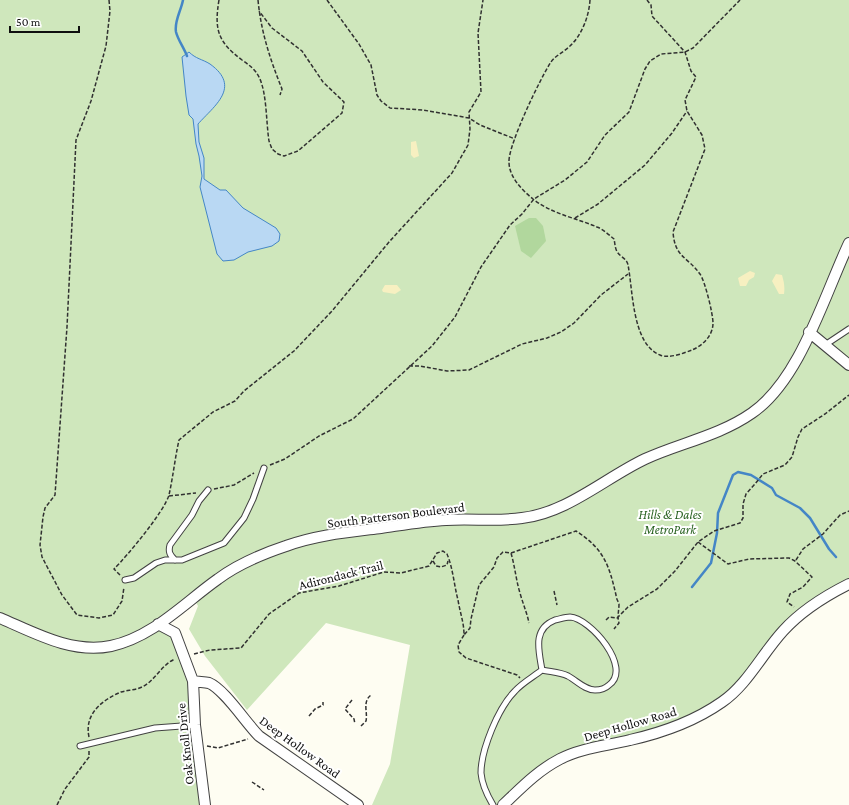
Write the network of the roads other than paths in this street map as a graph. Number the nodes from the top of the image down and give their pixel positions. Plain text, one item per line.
1 (849, 243) edge
2 (849, 329) edge
3 (809, 332) junction
4 (825, 346) junction
5 (849, 365) edge
6 (264, 468) road end
7 (208, 490) road end
8 (175, 560) junction
9 (125, 580) road end
10 (849, 584) edge
11 (0, 618) edge
12 (158, 624) junction
13 (542, 670) junction
14 (193, 681) junction
15 (195, 725) junction
16 (80, 746) dead end
17 (205, 805) edge
18 (358, 805) edge
19 (493, 805) edge
20 (503, 805) edge

1 - 3 street, South Patterson Boulevard
2 - 4 lane
3 - 4 street
3 - 12 street, South Patterson Boulevard
4 - 5 street
6 - 8 lane
7 - 8 lane
8 - 9 lane
10 - 20 street, Deep Hollow Road
11 - 12 street, South Patterson Boulevard
12 - 14 street, Oak Knoll Drive
13 - 13 lane
13 - 19 lane
14 - 15 street, Oak Knoll Drive
14 - 18 street, Deep Hollow Road
15 - 16 lane
15 - 17 street, Oak Knoll Drive

